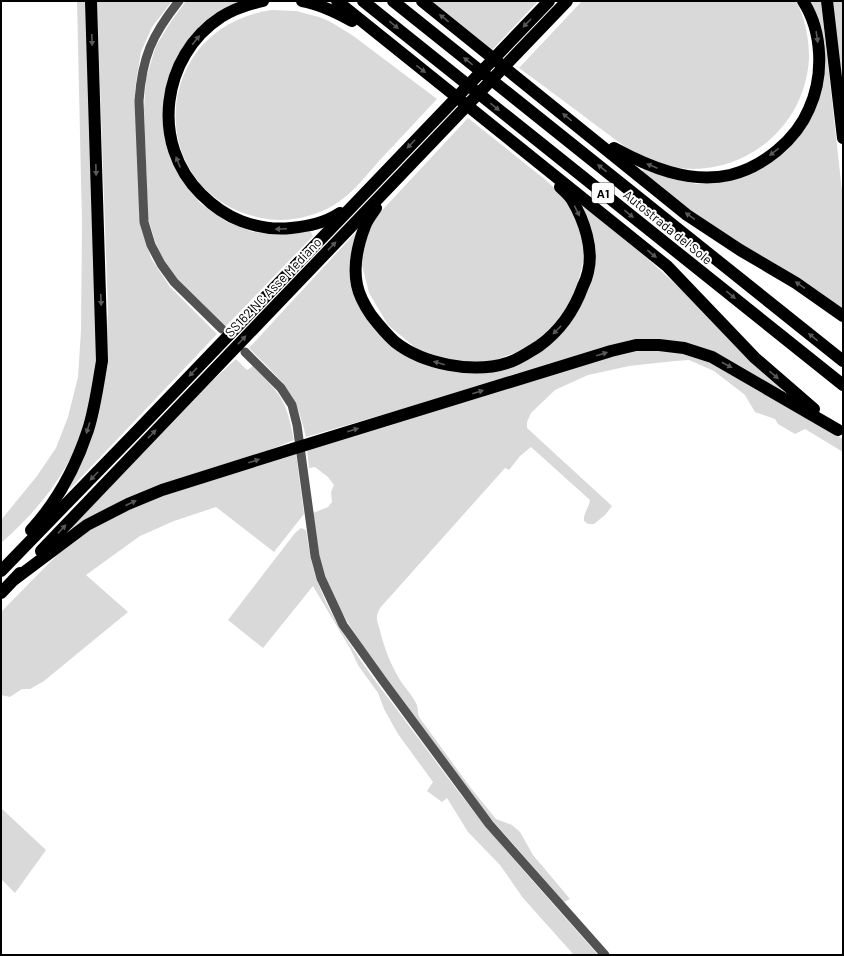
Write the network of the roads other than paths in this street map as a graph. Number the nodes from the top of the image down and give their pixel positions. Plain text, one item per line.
1 (91, 1) edge
2 (180, 1) edge
3 (263, 1) edge
4 (302, 1) edge
5 (337, 1) edge
6 (363, 1) edge
7 (393, 1) edge
8 (422, 1) edge
9 (568, 1) edge
10 (803, 1) edge
11 (827, 1) edge
12 (547, 3) edge
13 (378, 35) junction
14 (586, 133) junction
15 (843, 138) edge
16 (535, 159) junction
17 (393, 182) junction
18 (355, 202) junction
19 (843, 316) edge
20 (222, 329) dead end
21 (245, 352) dead end
22 (843, 361) edge
23 (843, 385) edge
24 (841, 432) edge
25 (21, 545) junction
26 (37, 559) junction
27 (1, 560) edge
28 (1, 571) edge
29 (1, 593) edge
30 (605, 955) edge

1 -> 25 highway
2 - 20 street
18 -> 3 highway
4 - 13 highway
5 - 13 highway
6 -> 23 highway, Autostrada del Sole / A1
22 -> 7 highway, Autostrada del Sole / A1
14 -> 8 highway
9 - 17 highway, SS162 NC Asse Mediano
10 -> 14 highway
11 - 15 highway
12 -> 18 highway, SS162 NC Asse Mediano
13 -> 16 highway
19 -> 14 highway
16 -> 17 highway
16 -> 24 highway
26 -> 17 highway, SS162 NC Asse Mediano
18 -> 25 highway, SS162 NC Asse Mediano
21 - 30 street
26 -> 24 highway
25 - 27 highway
25 - 28 highway, SS162 NC Asse Mediano
26 - 29 highway

